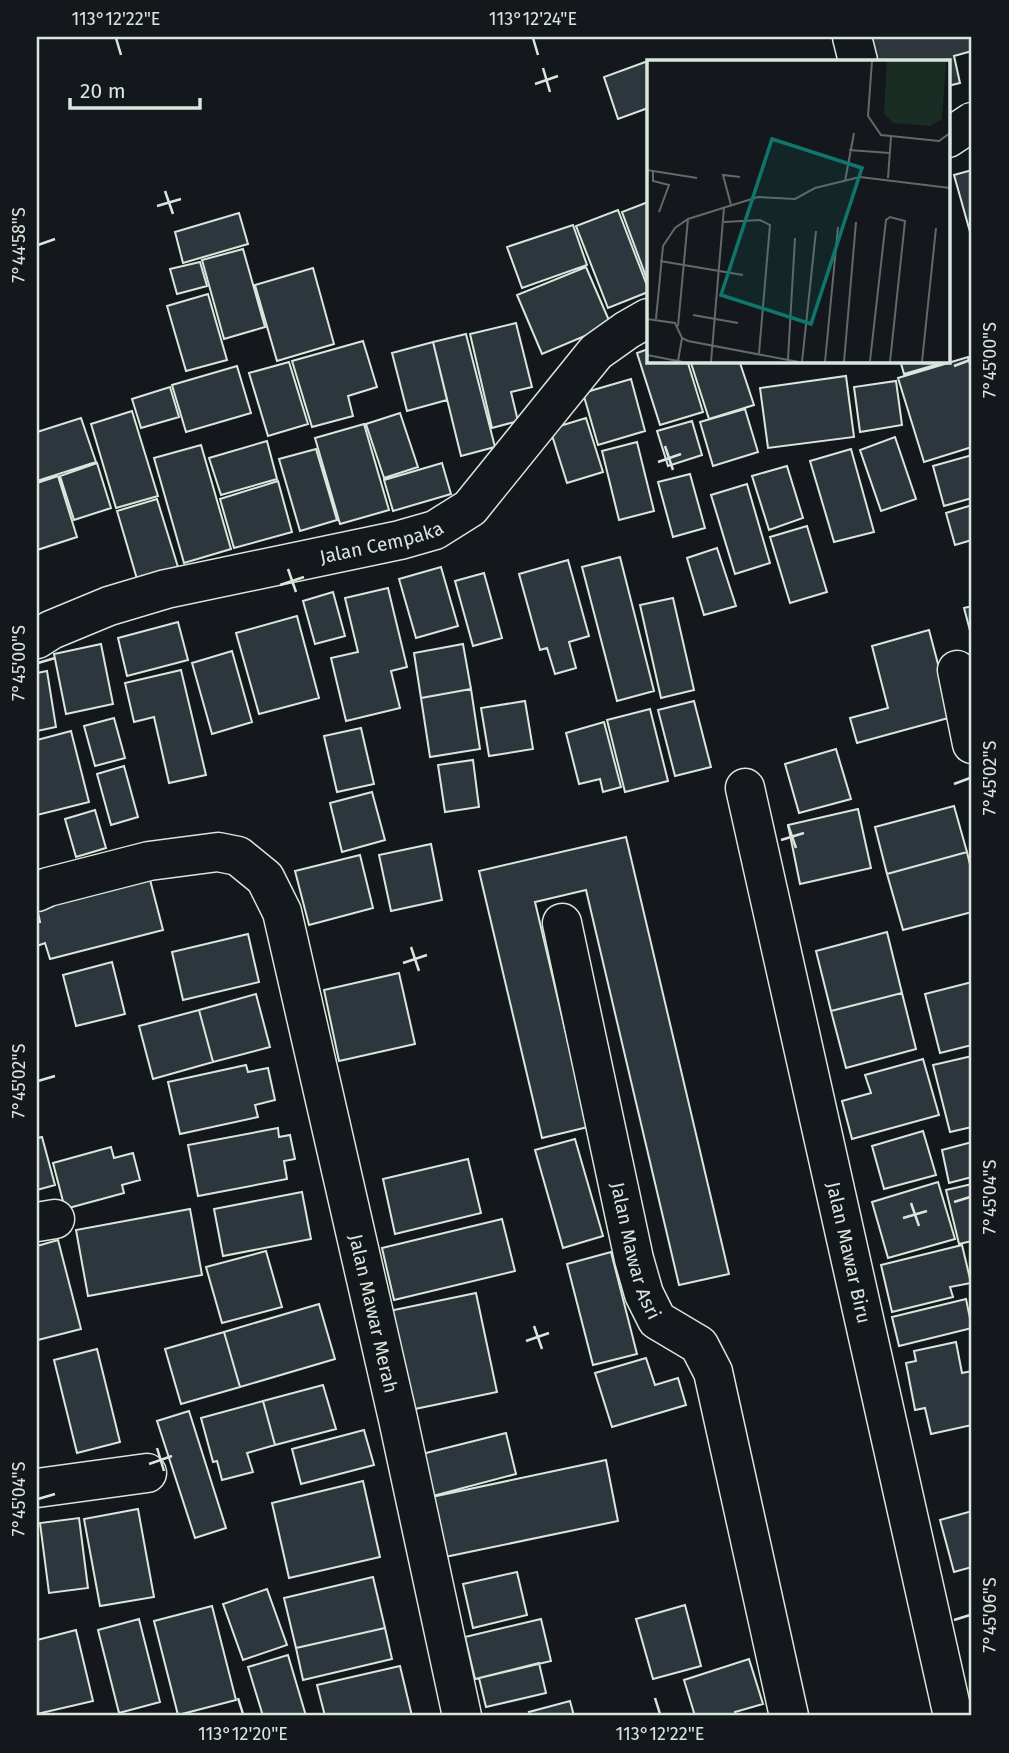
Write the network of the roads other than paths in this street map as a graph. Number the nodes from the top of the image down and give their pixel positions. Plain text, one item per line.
1 (852, 37) edge
2 (858, 60) edge
3 (972, 122) edge
4 (950, 137) edge
5 (647, 319) edge
6 (37, 639) edge
7 (957, 670) dead end
8 (972, 744) edge
9 (745, 788) dead end
10 (37, 892) edge
11 (562, 923) dead end
12 (147, 1473) dead end
13 (37, 1488) edge
14 (462, 1716) edge
15 (789, 1716) edge
16 (953, 1716) edge

1 - 2 street
3 - 4 street
5 - 6 street, Jalan Cempaka
7 - 8 street
9 - 16 street, Jalan Mawar Biru
10 - 14 street, Jalan Mawar Merah
11 - 15 street, Jalan Mawar Asri
12 - 13 street

